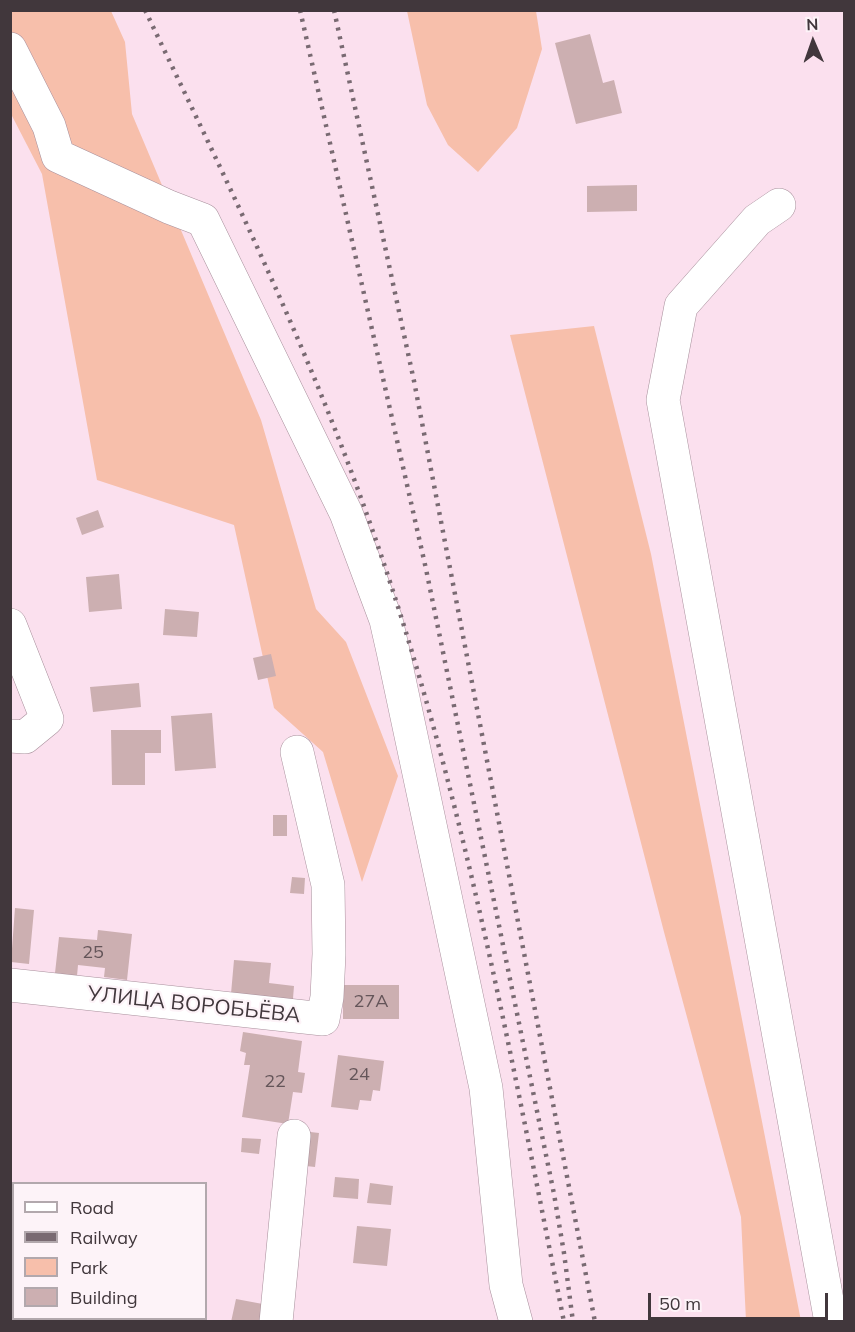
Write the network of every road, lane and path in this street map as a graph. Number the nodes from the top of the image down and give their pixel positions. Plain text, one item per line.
1 (10, 49) edge
2 (779, 205) dead end
3 (10, 626) edge
4 (10, 736) edge
5 (297, 752) dead end
6 (10, 985) edge
7 (294, 1136) dead end
8 (276, 1322) edge
9 (516, 1322) edge
10 (831, 1322) edge

1 - 9 street
2 - 10 street
3 - 4 street
5 - 6 street, УЛИЦА ВОРОБЬЁВА
7 - 8 street

